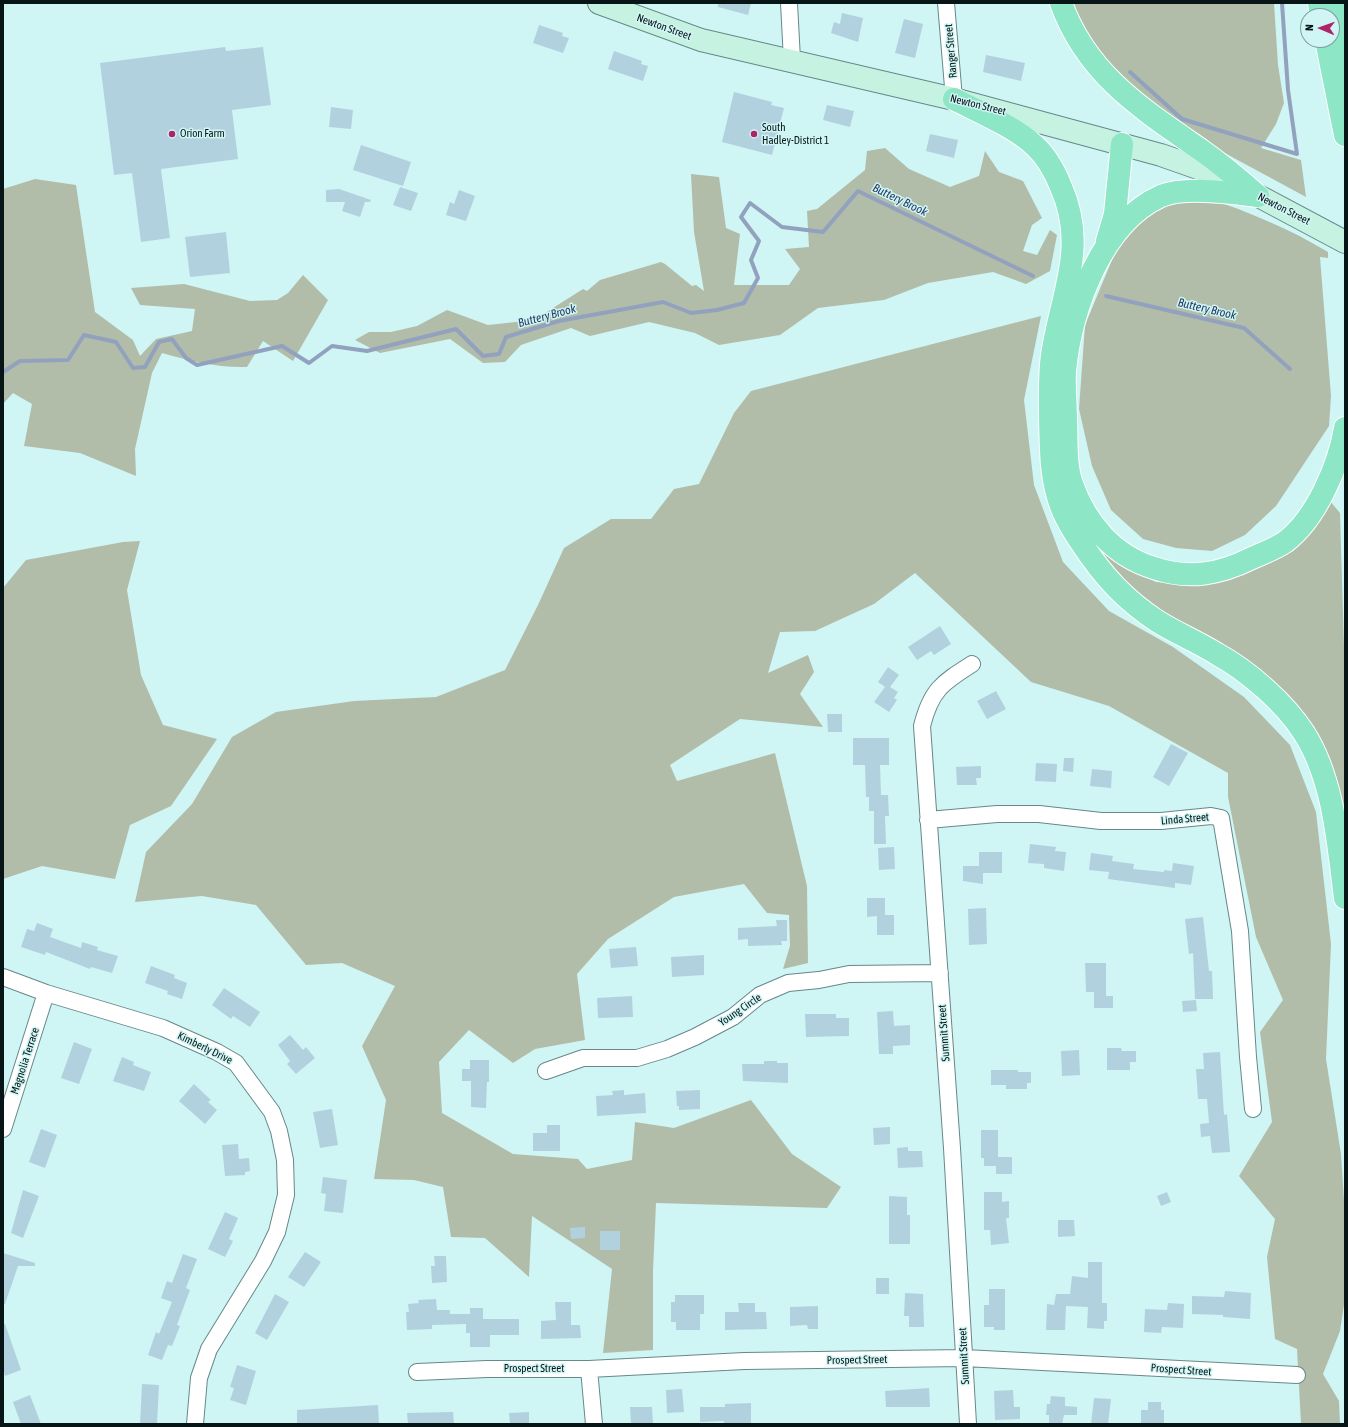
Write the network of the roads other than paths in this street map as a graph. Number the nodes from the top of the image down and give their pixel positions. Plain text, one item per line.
1 (599, 3) edge
2 (789, 3) edge
3 (946, 3) edge
4 (1061, 3) edge
5 (1341, 3) edge
6 (629, 8) edge
7 (1328, 48) edge
8 (792, 60) junction
9 (1345, 62) edge
10 (954, 99) junction
11 (1345, 135) edge
12 (1122, 144) junction
13 (1258, 196) junction
14 (1345, 242) edge
15 (1104, 249) junction
16 (1345, 428) edge
17 (972, 664) dead end
18 (928, 820) junction
19 (1345, 898) edge
20 (940, 973) junction
21 (3, 977) edge
22 (46, 993) junction
23 (546, 1071) dead end
24 (1253, 1109) dead end
25 (3, 1129) edge
26 (964, 1358) junction
27 (589, 1369) junction
28 (417, 1372) dead end
29 (1297, 1375) dead end
30 (195, 1424) edge
31 (594, 1424) edge
32 (968, 1424) edge

1 - 6 main road, Newton Street
2 - 8 street
3 - 10 street, Ranger Street
4 - 13 main road
5 - 9 main road
6 - 8 main road, Newton Street
7 - 11 main road
8 - 10 main road, Newton Street
10 - 12 main road, Newton Street
10 - 19 main road
12 - 13 main road, Newton Street
12 - 15 main road
13 - 14 main road, Newton Street
13 - 15 main road
15 - 16 main road
17 - 18 street, Summit Street
18 - 20 street, Summit Street
18 - 24 street, Linda Street
20 - 23 street, Young Circle
20 - 26 street, Summit Street
21 - 22 street, Kimberly Drive
22 - 25 street, Magnolia Terrace
22 - 30 street, Kimberly Drive
26 - 27 street, Prospect Street
26 - 29 street, Prospect Street
26 - 32 street, Summit Street
27 - 28 street, Prospect Street
27 - 31 street

